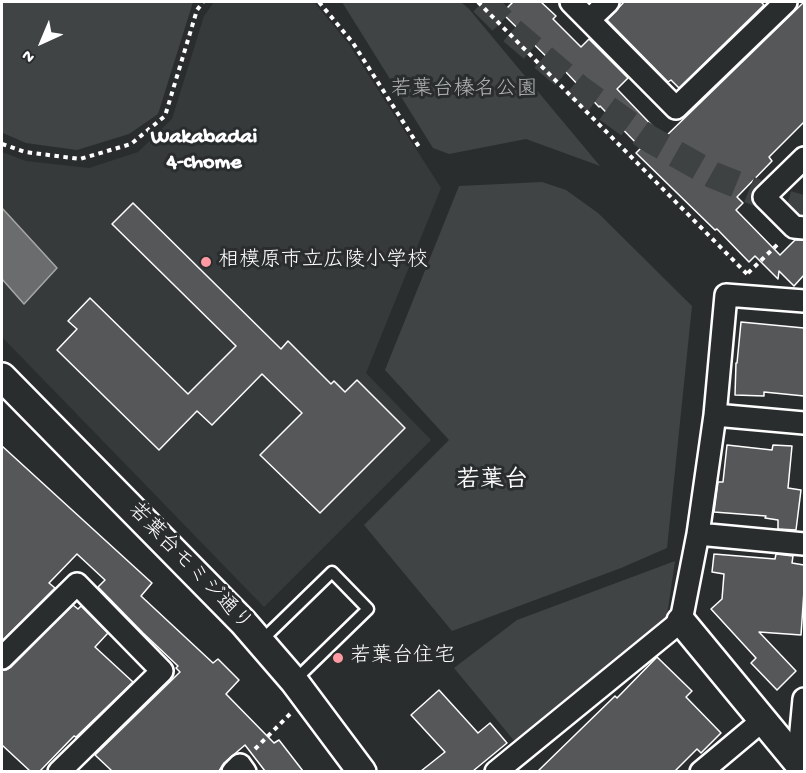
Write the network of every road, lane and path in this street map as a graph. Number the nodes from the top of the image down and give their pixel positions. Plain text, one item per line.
1 (203, 2) edge
2 (319, 2) edge
3 (478, 2) edge
4 (571, 2) edge
5 (608, 2) edge
6 (786, 2) edge
7 (589, 20) junction
8 (2, 144) edge
9 (421, 150) dead end
10 (804, 158) edge
11 (799, 228) edge
12 (747, 274) junction
13 (726, 295) junction
14 (804, 301) edge
15 (2, 377) edge
16 (715, 415) junction
17 (804, 423) edge
18 (698, 534) junction
19 (804, 544) edge
20 (681, 621) junction
21 (260, 642) junction
22 (2, 658) edge
23 (300, 689) junction
24 (804, 699) edge
25 (763, 720) junction
26 (801, 766) edge
27 (239, 769) edge
28 (59, 771) edge
29 (362, 771) edge
30 (496, 771) edge
31 (701, 771) edge

1 - 8 path
2 - 9 path
3 - 12 path
4 - 7 street
5 - 7 street
6 - 7 street
10 - 11 street
11 - 12 path
12 - 13 path
13 - 14 street
13 - 16 street
15 - 21 street, 若葉台モミジ通り
16 - 17 street
16 - 18 street
18 - 19 street
18 - 20 street
20 - 25 street
20 - 30 street
21 - 23 street, 若葉台モミジ通り
21 - 23 lane
22 - 28 street
23 - 27 path
23 - 29 street, 若葉台モミジ通り
24 - 26 street
25 - 26 street
25 - 31 street

